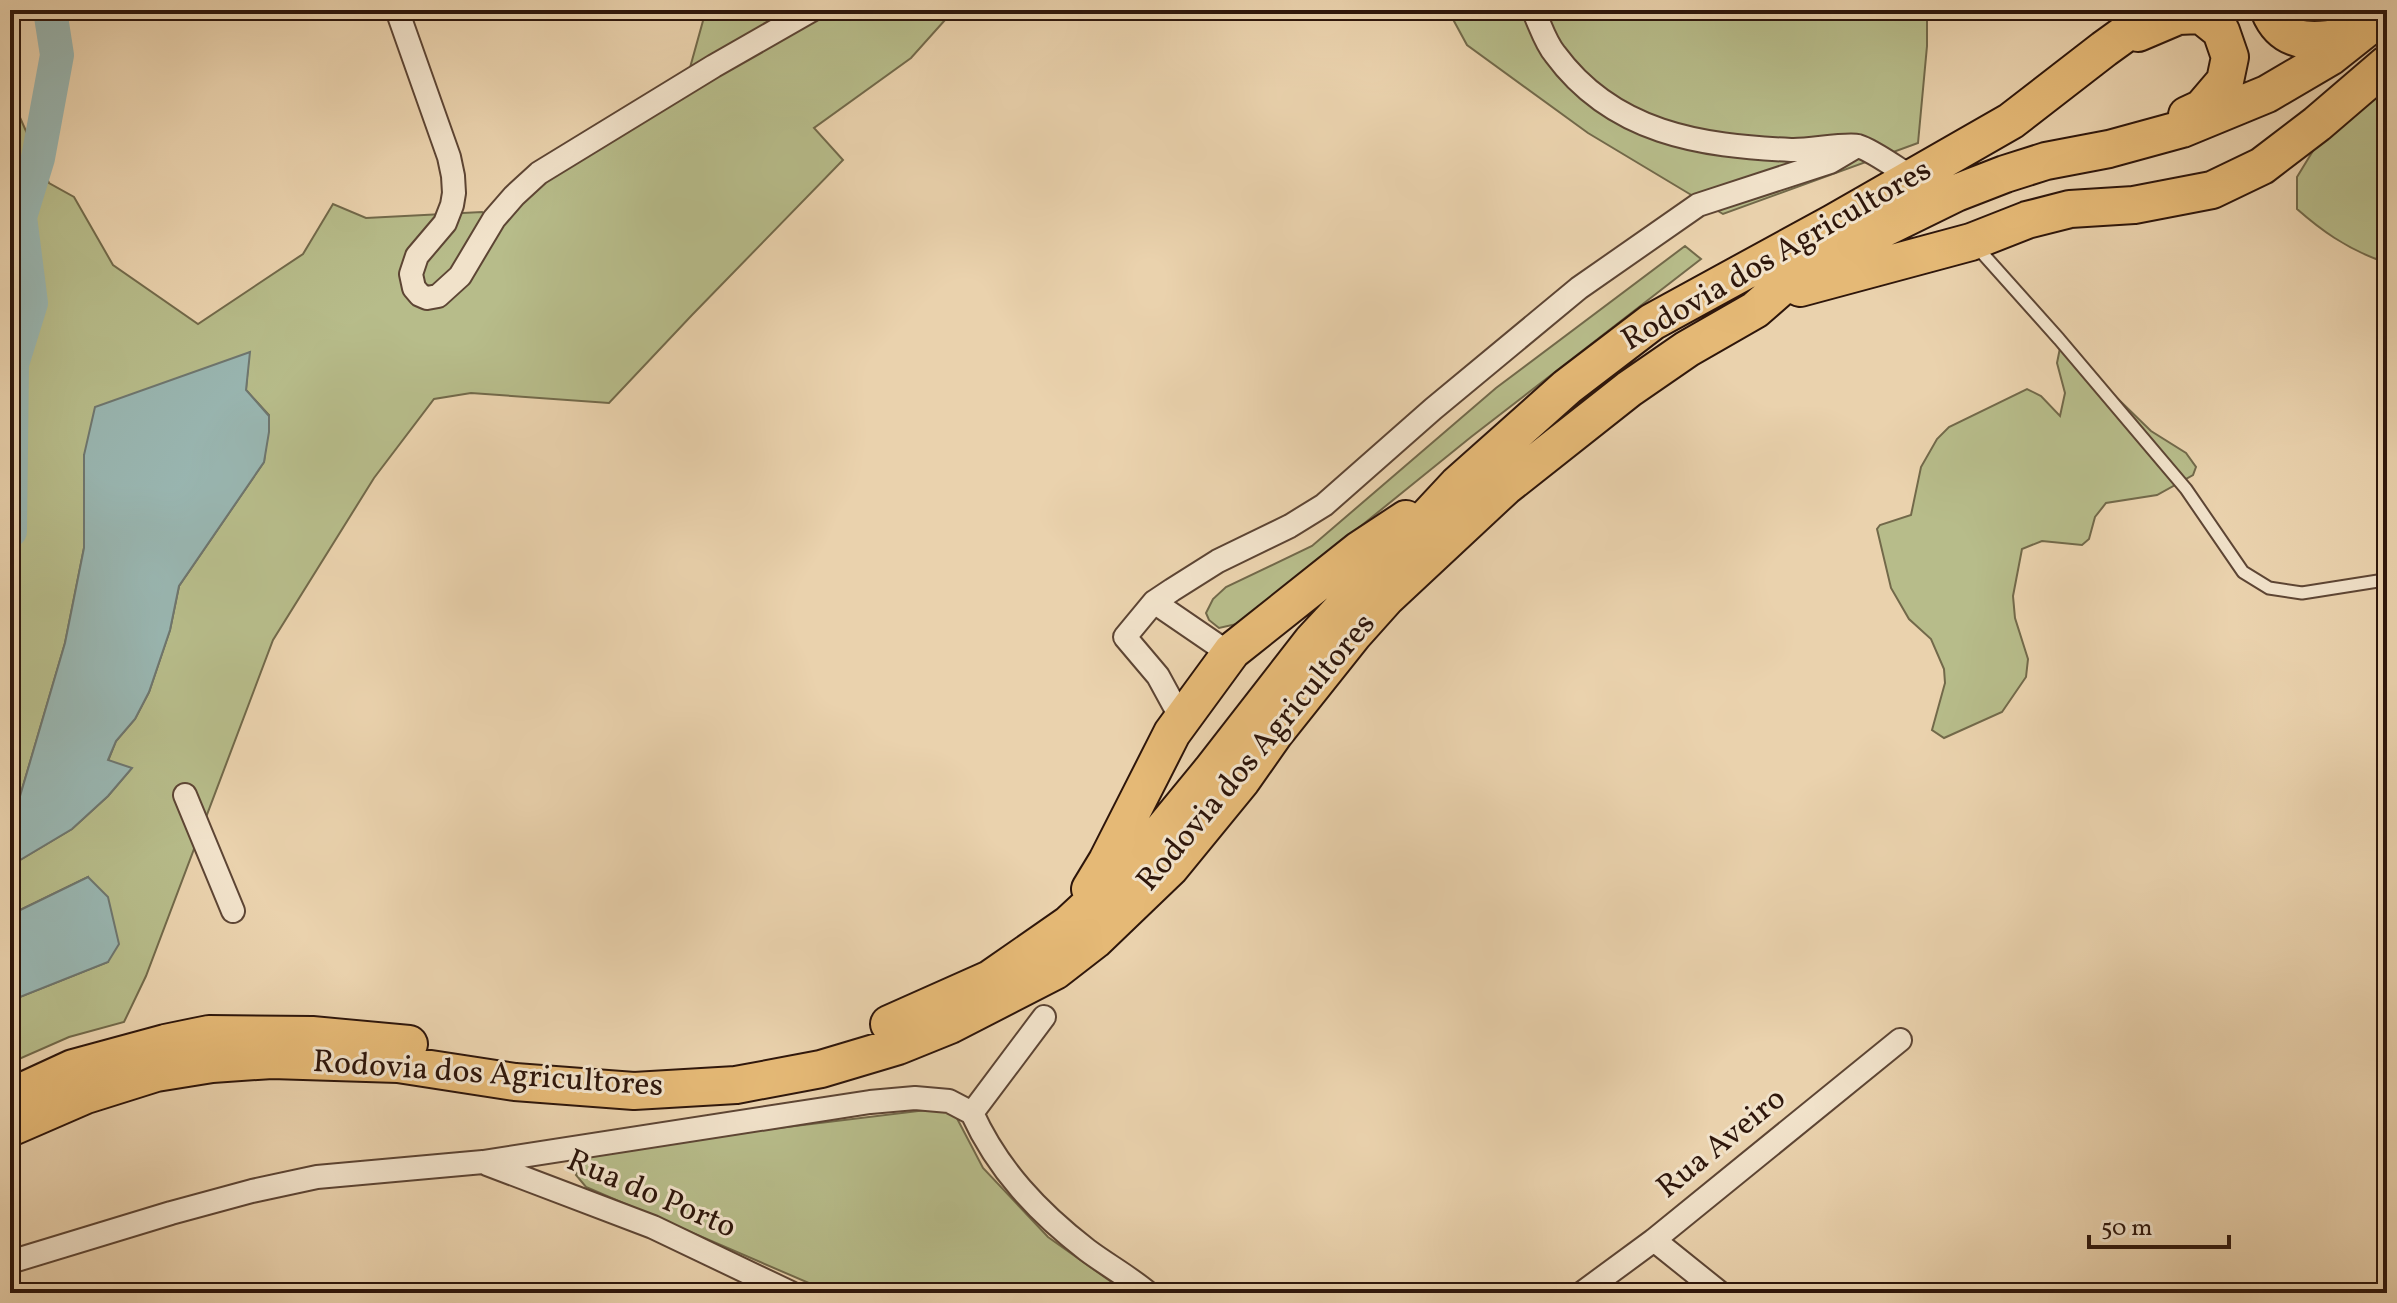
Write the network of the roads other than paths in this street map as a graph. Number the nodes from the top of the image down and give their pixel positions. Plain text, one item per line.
1 (397, 10) edge
2 (812, 10) edge
3 (1533, 10) edge
4 (2158, 10) edge
5 (2269, 10) edge
6 (2375, 23) edge
7 (2104, 49) junction
8 (2387, 64) edge
9 (1857, 146) junction
10 (2109, 149) junction
11 (1911, 177) junction
12 (1971, 242) junction
13 (1755, 310) junction
14 (1457, 485) junction
15 (2378, 581) dead end
16 (1154, 602) junction
17 (1230, 654) junction
18 (1182, 720) junction
19 (185, 795) dead end
20 (233, 911) dead end
21 (1069, 924) junction
22 (1044, 1017) dead end
23 (1900, 1040) dead end
24 (10, 1097) edge
25 (972, 1113) junction
26 (10, 1128) edge
27 (483, 1162) junction
28 (1654, 1240) junction
29 (10, 1262) edge
30 (791, 1293) edge
31 (1148, 1293) edge
32 (1582, 1293) edge
33 (1720, 1293) edge

1 - 2 street
3 - 9 street
4 - 7 main road, Rodovia dos Agricultores
5 - 6 main road
6 - 10 main road, Rodovia dos Agricultores
7 - 10 main road
7 - 11 main road, Rodovia dos Agricultores
8 - 12 main road
9 - 11 street
9 - 16 street
10 - 13 main road, Rodovia dos Agricultores
11 - 14 main road, Rodovia dos Agricultores
12 - 13 main road
12 - 15 lane
13 - 26 main road, Rodovia dos Agricultores
14 - 17 main road
14 - 21 main road, Rodovia dos Agricultores
16 - 17 street
16 - 18 street
17 - 18 main road
18 - 21 main road
19 - 20 street
21 - 24 main road, Rodovia dos Agricultores
22 - 25 street
23 - 28 street, Rua Aveiro
25 - 27 street
25 - 31 street
27 - 29 street
27 - 30 street, Rua do Porto
28 - 32 street, Rua Aveiro
28 - 33 street

